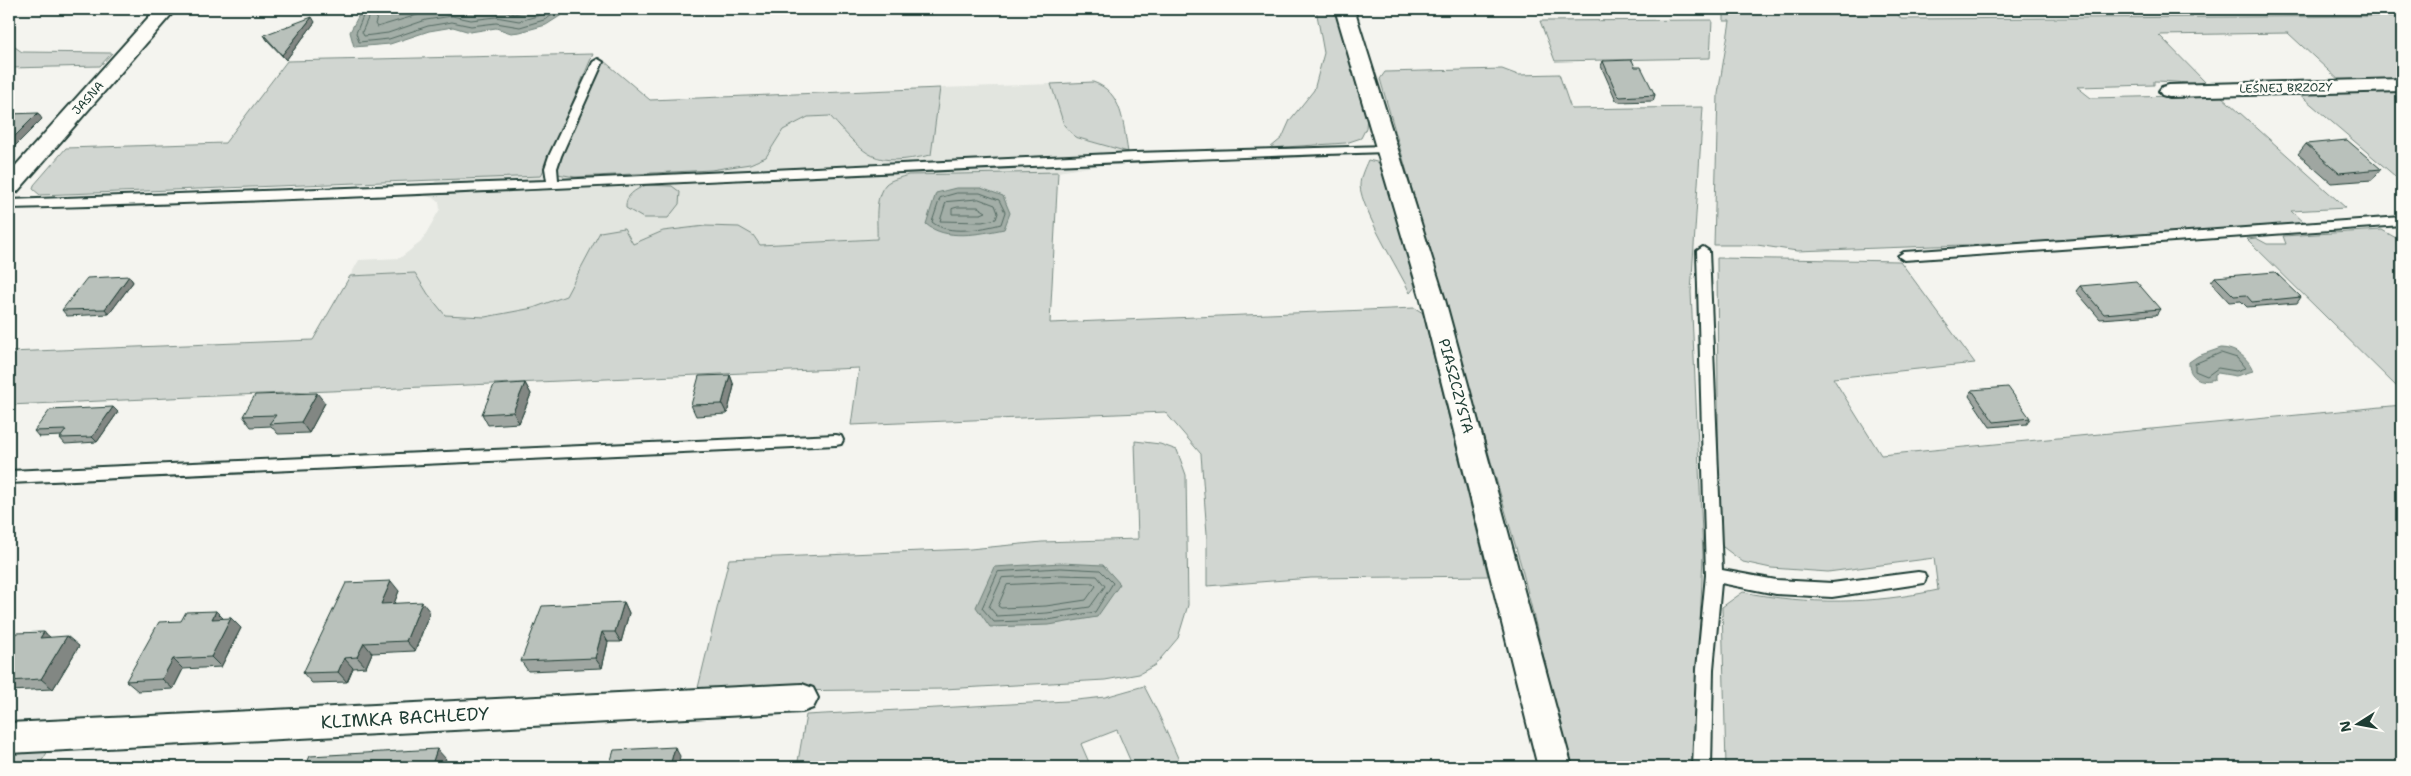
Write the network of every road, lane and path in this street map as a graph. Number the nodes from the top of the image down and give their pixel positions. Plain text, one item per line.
1 (166, 9) edge
2 (1344, 9) edge
3 (598, 62) dead end
4 (2402, 85) edge
5 (2169, 91) dead end
6 (1386, 149) junction
7 (553, 183) junction
8 (9, 187) edge
9 (9, 204) edge
10 (2402, 221) edge
11 (1703, 251) dead end
12 (1904, 256) dead end
13 (836, 440) dead end
14 (9, 477) edge
15 (1714, 575) junction
16 (1918, 578) dead end
17 (802, 698) dead end
18 (9, 738) edge
19 (1556, 767) edge
20 (1702, 767) edge

1 - 8 street, JASNA
2 - 6 street, PIASZCZYSTA
3 - 7 lane
4 - 5 street, LEŚNEJ BRZOZY
6 - 7 lane
6 - 19 street, PIASZCZYSTA
7 - 9 lane
10 - 12 lane
11 - 15 lane
13 - 14 lane
15 - 16 lane
15 - 20 lane
17 - 18 street, KLIMKA BACHLEDY

